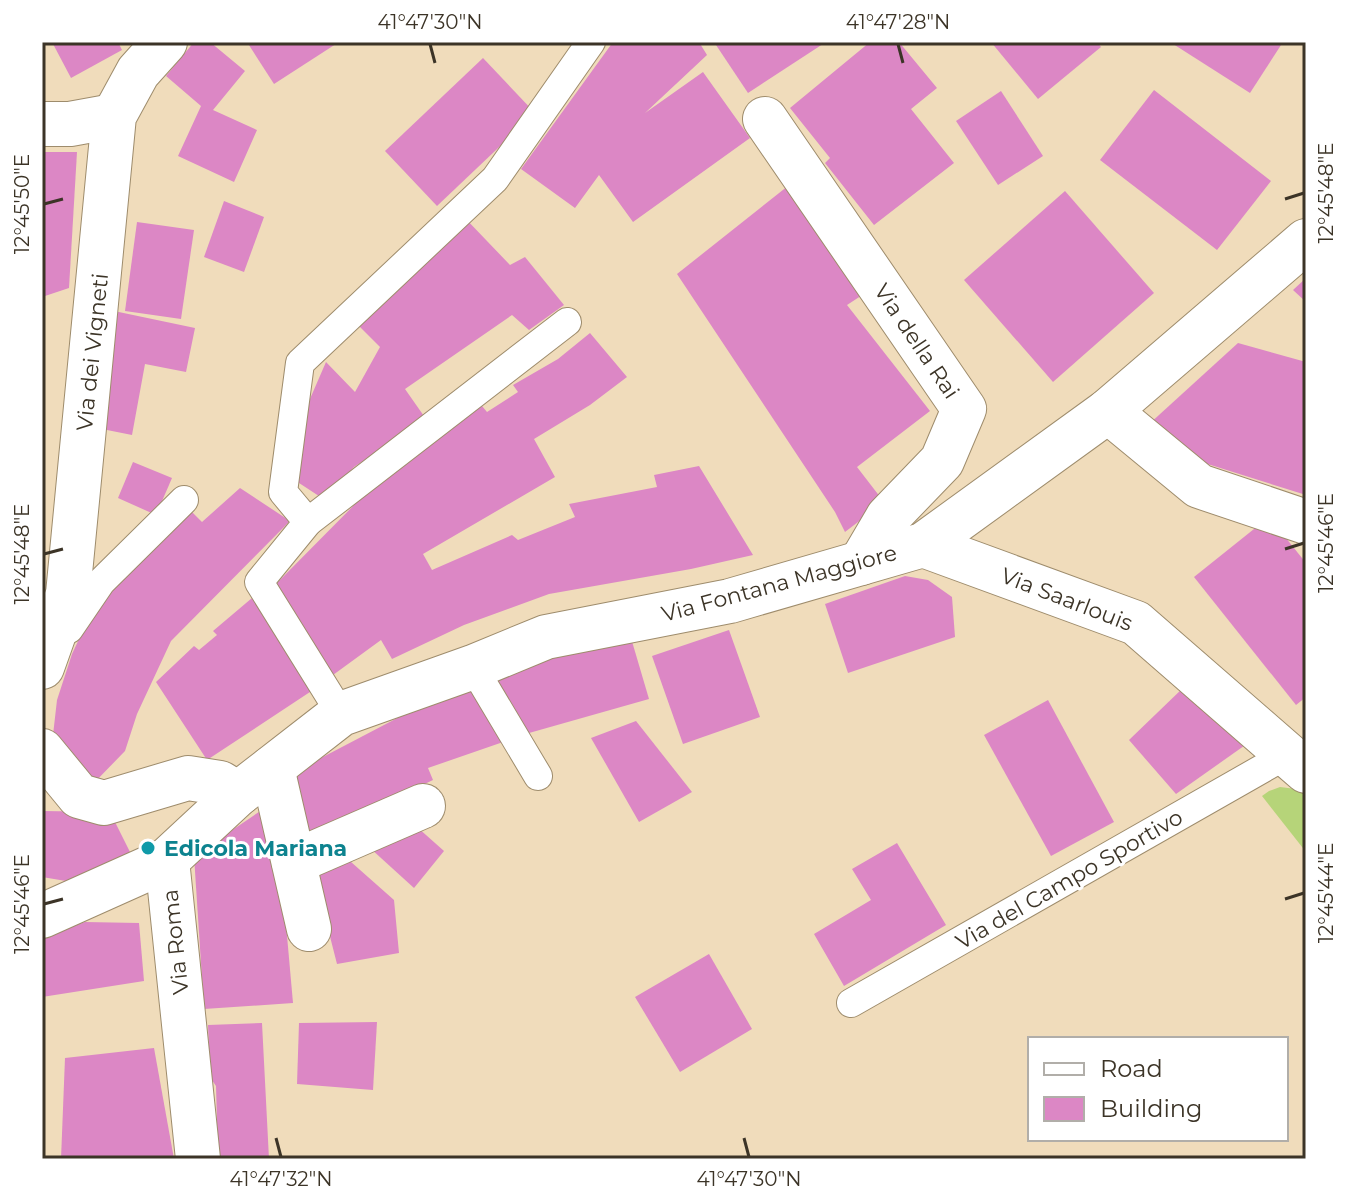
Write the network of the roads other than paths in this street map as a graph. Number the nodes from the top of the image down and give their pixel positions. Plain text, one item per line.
1 (148, 42) edge
2 (165, 42) edge
3 (591, 42) edge
4 (114, 116) junction
5 (765, 119) dead end
6 (42, 124) edge
7 (1306, 241) edge
8 (567, 322) dead end
9 (1108, 411) junction
10 (184, 500) dead end
11 (308, 522) junction
12 (1306, 522) edge
13 (923, 545) junction
14 (861, 563) junction
15 (55, 585) edge
16 (473, 667) junction
17 (42, 668) edge
18 (341, 714) junction
19 (42, 751) edge
20 (1297, 763) edge
21 (272, 768) junction
22 (538, 776) dead end
23 (238, 794) junction
24 (423, 806) dead end
25 (167, 860) junction
26 (294, 862) junction
27 (42, 916) edge
28 (309, 929) dead end
29 (851, 1003) dead end
30 (198, 1159) edge

1 - 4 lane, Via dei Vigneti
2 - 4 street
3 - 11 lane
4 - 6 street
4 - 15 street, Via dei Vigneti
5 - 14 street, Via della Rai
7 - 9 street, Via Fontana Maggiore
8 - 11 lane
9 - 12 street
9 - 13 street, Via Fontana Maggiore
10 - 17 lane
11 - 18 lane
13 - 14 street, Via Fontana Maggiore
13 - 20 street, Via Saarlouis
14 - 16 street, Via Fontana Maggiore
15 - 17 street, Via dei Vigneti
16 - 18 street, Via Fontana Maggiore
16 - 22 lane
18 - 21 street, Via Fontana Maggiore
19 - 23 street
20 - 29 lane, Via del Campo Sportivo
21 - 23 street, Via Fontana Maggiore
21 - 26 street
23 - 25 street, Via Fontana Maggiore
24 - 26 street
25 - 27 street, Via Roma
25 - 30 street, Via Roma
26 - 28 street

